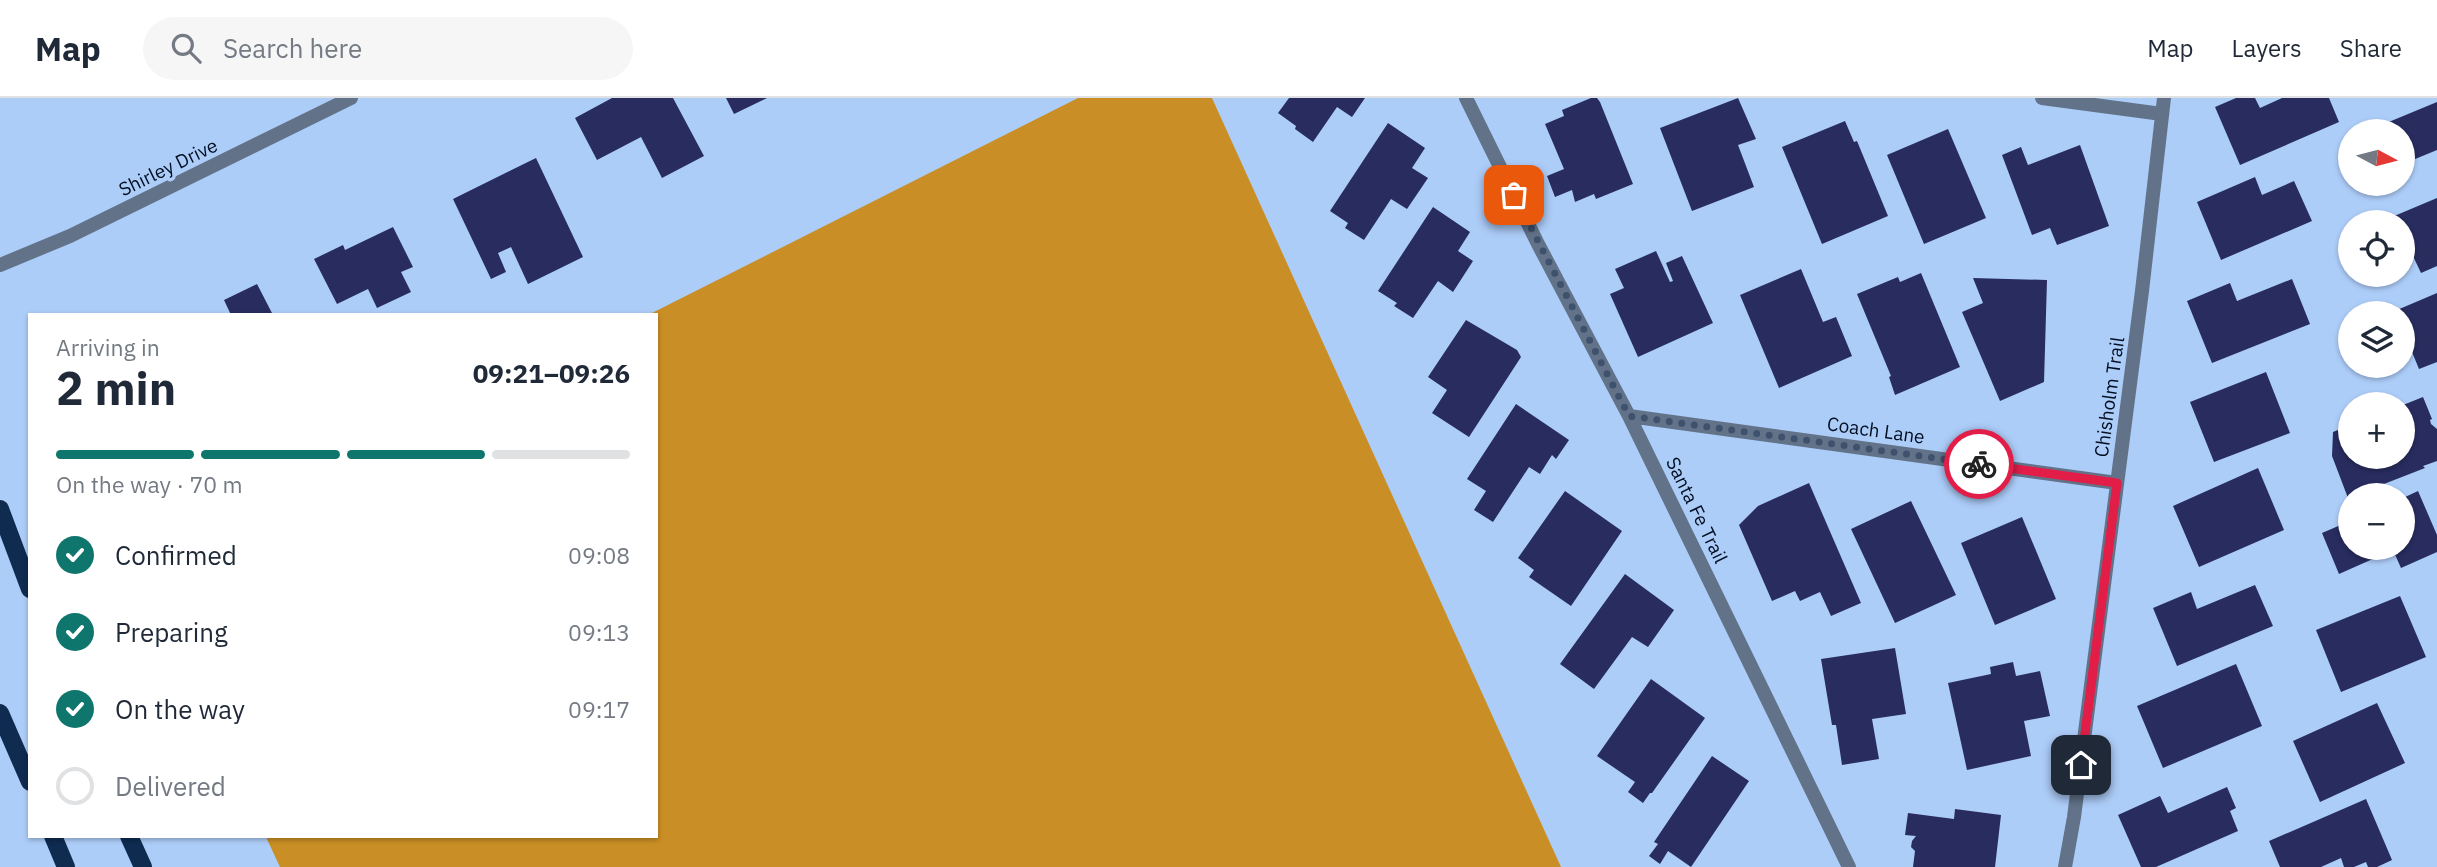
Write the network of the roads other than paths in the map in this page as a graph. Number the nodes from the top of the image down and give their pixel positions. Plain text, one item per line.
1 (351, 98) edge
2 (1466, 98) edge
3 (2042, 98) edge
4 (2164, 98) edge
5 (2162, 114) junction
6 (0, 265) edge
7 (1629, 416) junction
8 (2117, 483) junction
9 (0, 509) edge
10 (28, 584) edge
11 (0, 713) edge
12 (28, 777) edge
13 (54, 838) edge
14 (130, 838) edge
15 (66, 867) edge
16 (143, 867) edge
17 (1849, 867) edge
18 (2065, 867) edge

1 - 6 street, Shirley Drive
2 - 7 street, Santa Fe Trail
3 - 5 street
4 - 5 street, Chisholm Trail
5 - 8 street, Chisholm Trail
7 - 8 street, Coach Lane
7 - 17 street, Santa Fe Trail
8 - 18 street, Chisholm Trail
9 - 10 main road
11 - 12 main road
13 - 15 main road
14 - 16 main road

